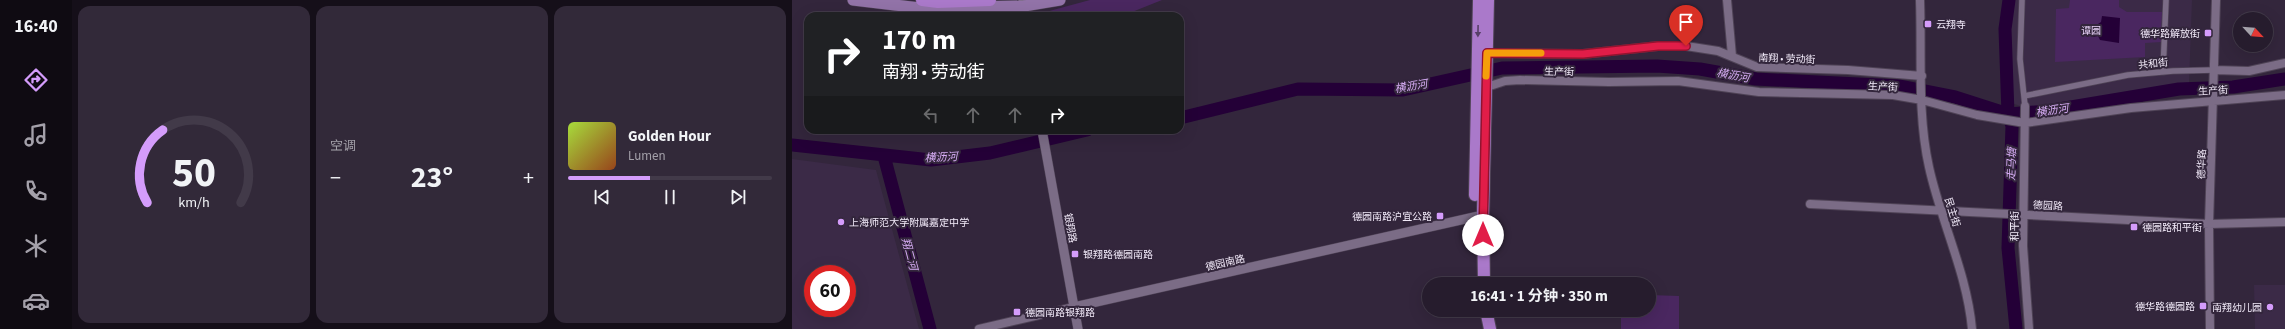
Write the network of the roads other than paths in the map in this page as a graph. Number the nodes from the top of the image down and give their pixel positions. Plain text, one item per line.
1 (853, 0) edge
2 (922, 0) edge
3 (990, 0) edge
4 (1060, 0) edge
5 (1479, 0) edge
6 (1488, 0) edge
7 (1727, 0) edge
8 (1920, 0) edge
9 (2022, 0) edge
10 (2166, 0) edge
11 (2216, 0) edge
12 (1024, 7) edge
13 (1732, 56) junction
14 (1484, 58) junction
15 (2285, 63) edge
16 (2214, 70) junction
17 (2163, 72) junction
18 (1922, 76) junction
19 (1482, 85) junction
20 (2285, 95) edge
21 (2024, 96) junction
22 (1922, 100) junction
23 (2214, 101) junction
24 (2025, 106) joint
25 (2025, 119) junction
26 (1043, 134) edge
27 (1810, 204) dead end
28 (1942, 210) junction
29 (2023, 214) junction
30 (1479, 216) junction
31 (2285, 222) edge
32 (2209, 224) junction
33 (1477, 277) edge
34 (1483, 277) edge
35 (1074, 307) junction
36 (1480, 317) edge
37 (1487, 317) edge
38 (979, 329) edge
39 (1078, 329) edge
40 (1481, 329) edge
41 (1490, 329) edge
42 (1972, 329) edge
43 (2028, 329) edge
44 (2210, 329) edge

1 - 12 main road
2 - 3 main road
4 - 12 main road
5 -> 14 main road
6 - 14 main road
7 - 13 street
8 - 18 street
9 - 21 street
10 - 17 street
11 - 16 street, 德华路
13 - 14 street, 南翔 • 劳动街
13 - 18 street, 南翔 • 劳动街
14 - 19 main road
15 - 16 street, 共和街
16 - 17 street, 共和街
16 - 23 street, 德华路
17 - 21 street, 共和街
18 - 22 street, 民主街
19 - 22 street, 生产街
19 - 30 main road
20 - 23 street, 生产街
21 - 24 street
22 - 25 street, 生产街
22 - 28 street, 民主街
23 - 25 street, 生产街
23 - 32 street, 德华路
24 - 25 street, 和平街
25 - 29 street, 和平街
26 - 35 street, 银翔路
27 - 28 street, 德园路
28 - 29 street, 德园路
28 - 42 street, 民主街
29 - 32 street, 德园路
29 - 43 street, 和平街
30 - 33 main road
30 - 34 main road
30 - 35 street, 德园南路
31 - 32 street, 德园路
32 - 44 street, 德华路
35 - 38 street, 德园南路
35 - 39 street, 银翔路
36 - 40 main road
37 - 41 main road

